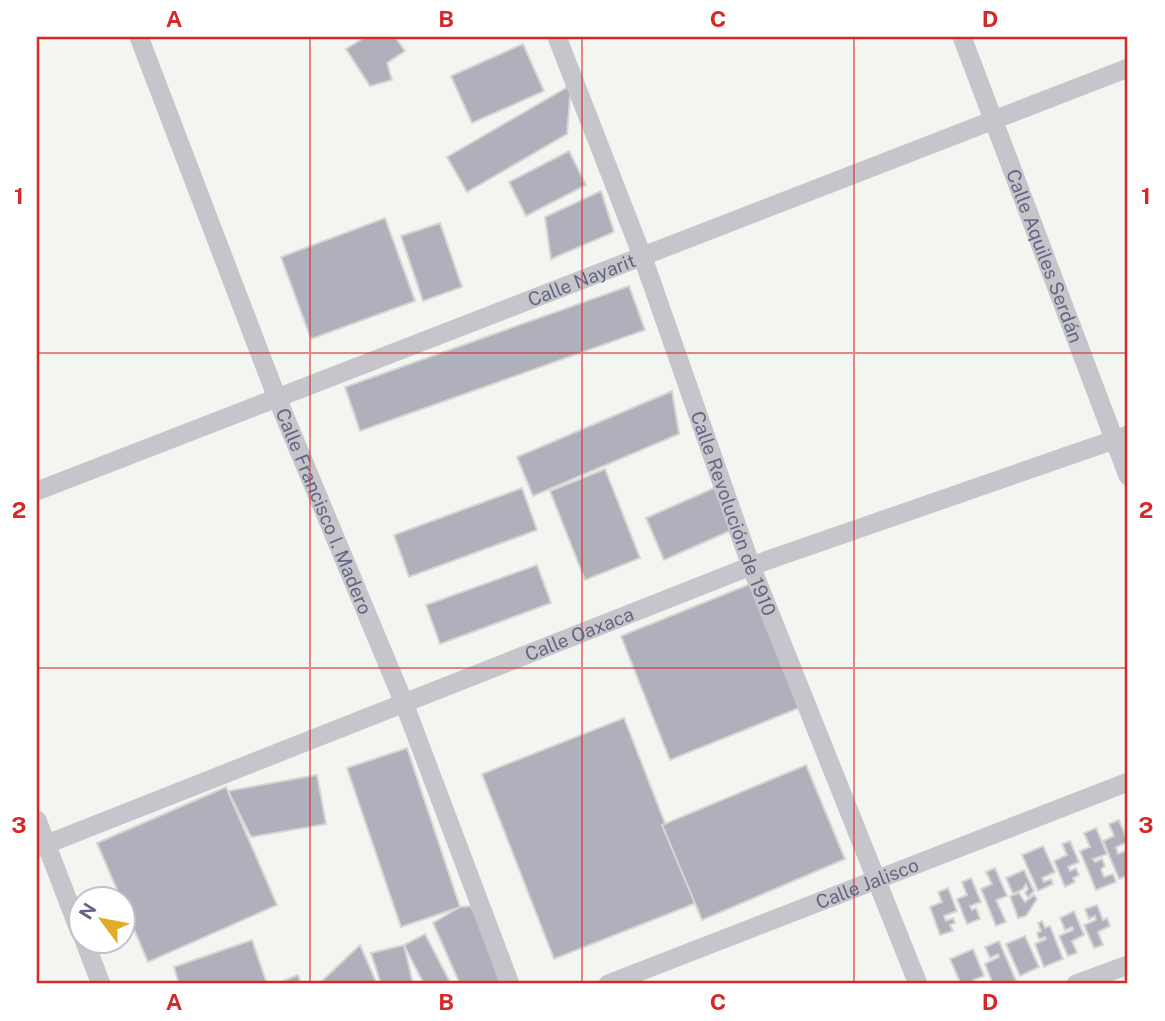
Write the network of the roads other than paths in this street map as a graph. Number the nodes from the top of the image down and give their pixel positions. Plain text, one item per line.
1 (139, 37) edge
2 (557, 37) edge
3 (962, 37) edge
4 (1128, 68) edge
5 (995, 120) junction
6 (643, 258) junction
7 (277, 398) junction
8 (1122, 437) edge
9 (1128, 476) edge
10 (37, 491) edge
11 (751, 566) junction
12 (404, 703) junction
13 (1128, 782) edge
14 (37, 820) edge
15 (42, 846) edge
16 (878, 879) junction
17 (66, 900) edge
18 (89, 954) edge
19 (1128, 965) edge
20 (101, 984) edge
21 (510, 984) edge
22 (608, 984) edge
23 (918, 984) edge
24 (1076, 984) edge

1 - 7 street, Calle Francisco I. Madero
2 - 6 street, Calle Revolución de 1910
3 - 5 street, Calle Aquiles Serdán
4 - 5 street, Calle Nayarit
5 - 6 street, Calle Nayarit
5 - 8 street, Calle Aquiles Serdán
6 - 7 street, Calle Nayarit
6 - 11 street, Calle Revolución de 1910
7 - 10 street, Calle Nayarit
7 - 12 street, Calle Francisco I. Madero
8 - 9 street, Calle Aquiles Serdán
8 - 11 street, Calle Oaxaca
11 - 12 street, Calle Oaxaca
11 - 16 street, Calle Revolución de 1910
12 - 15 street, Calle Oaxaca
12 - 21 street, Calle Francisco I. Madero
13 - 16 street, Calle Jalisco
14 - 15 street
15 - 17 street
16 - 22 street, Calle Jalisco
16 - 23 street, Calle Revolución de 1910
18 - 20 street
19 - 24 street

